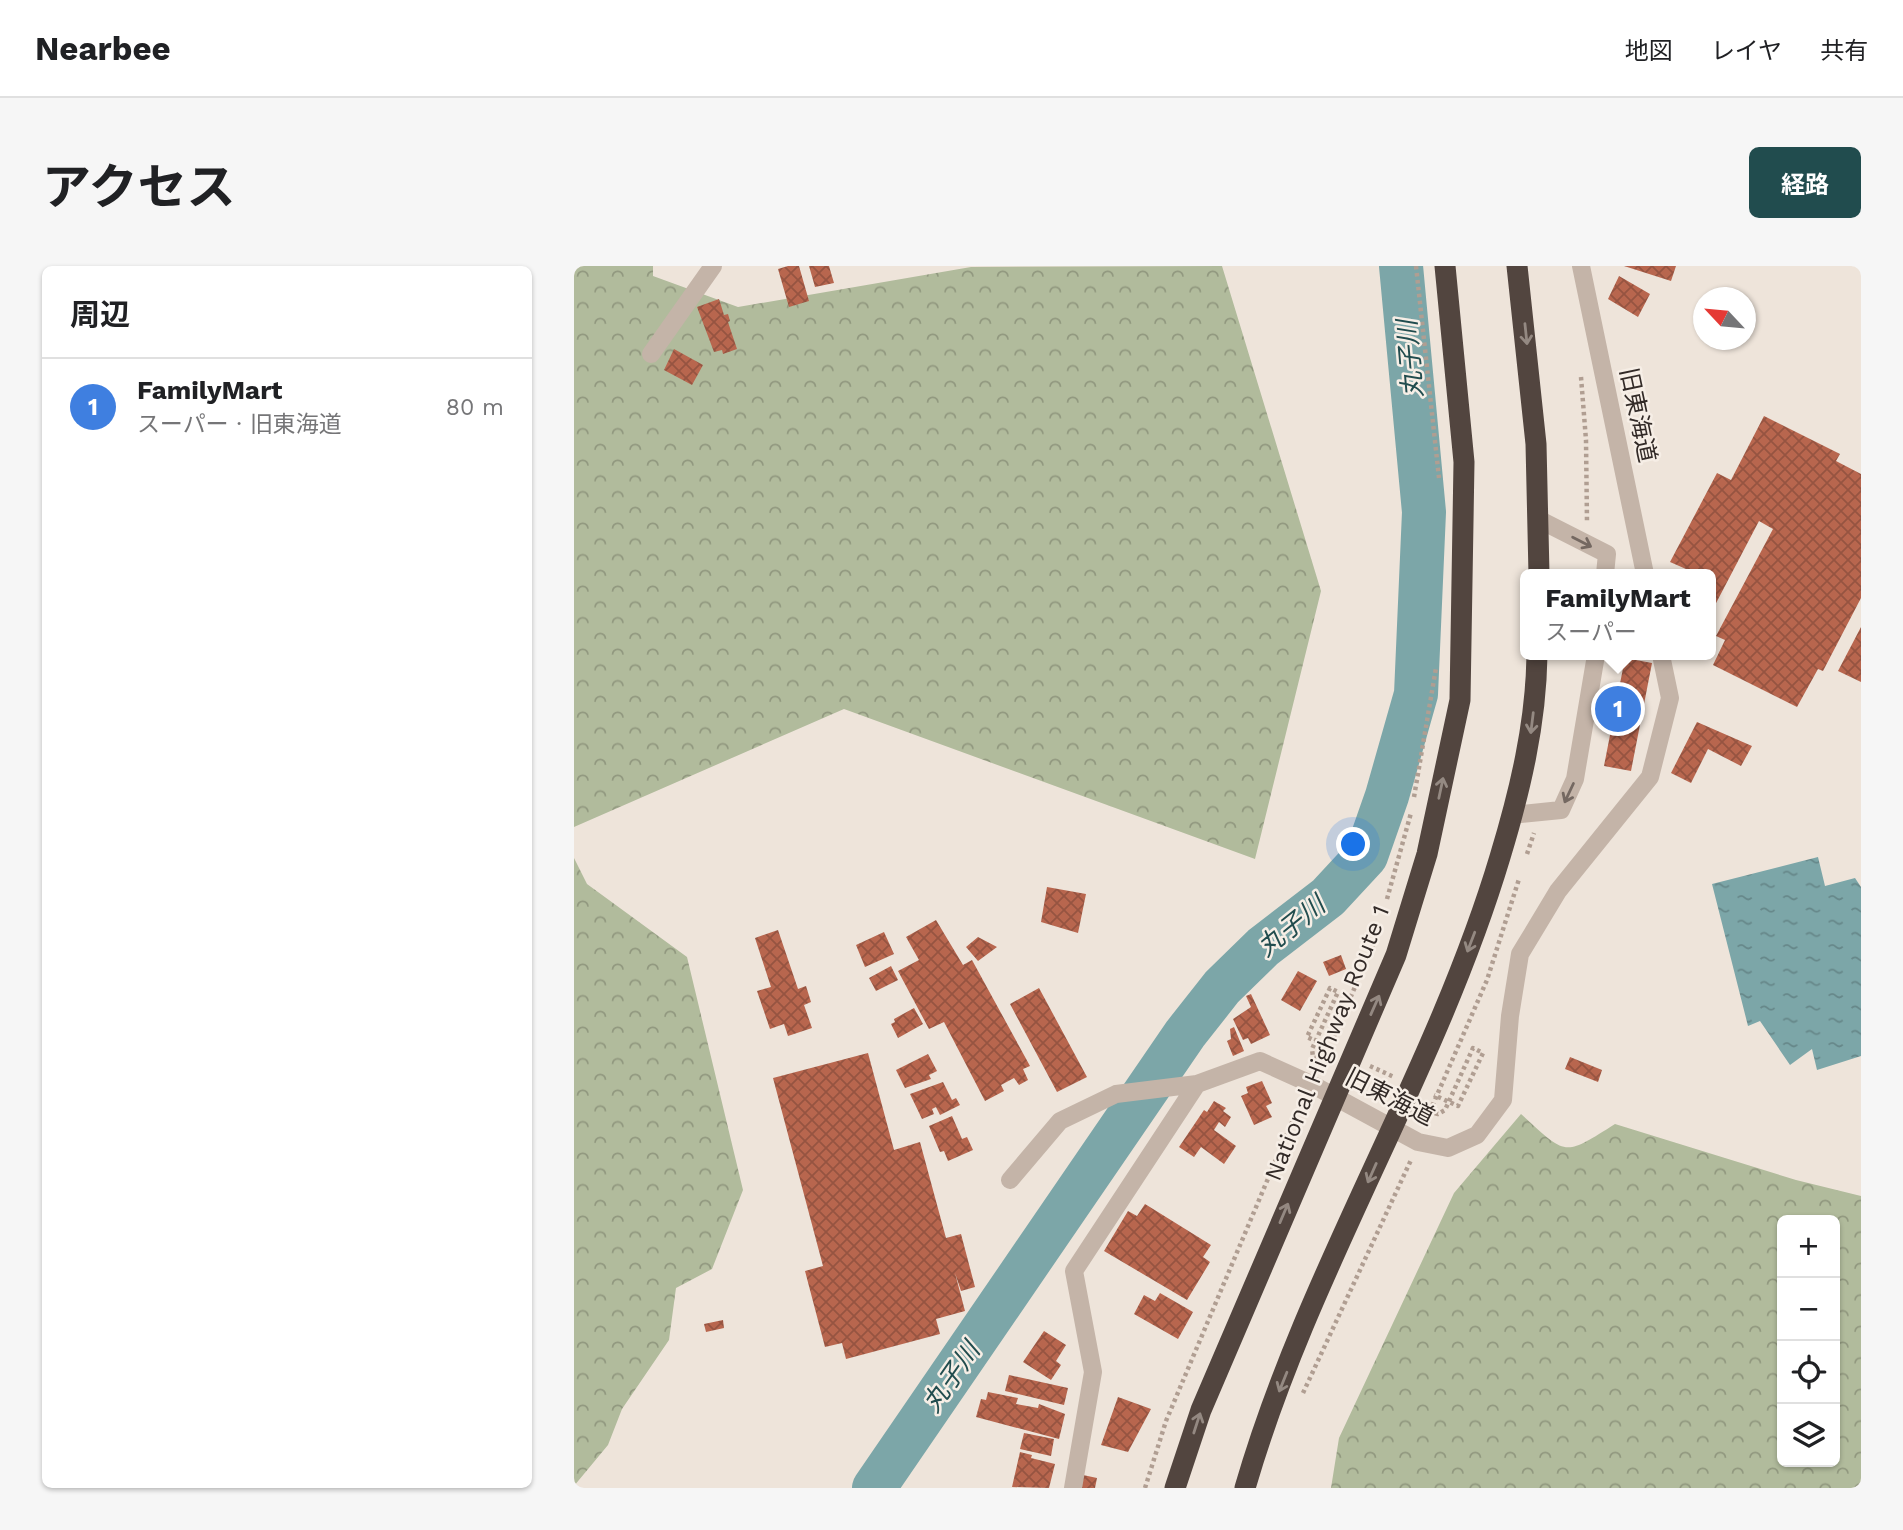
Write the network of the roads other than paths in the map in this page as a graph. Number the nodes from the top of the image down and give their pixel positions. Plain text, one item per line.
1 (713, 266) edge
2 (1445, 266) edge
3 (1517, 266) edge
4 (1581, 266) edge
5 (651, 354) dead end
6 (1539, 520) junction
7 (1539, 569) edge
8 (1606, 569) edge
9 (1644, 569) edge
10 (1537, 660) edge
11 (1595, 660) edge
12 (1662, 660) edge
13 (1512, 815) junction
14 (1188, 1085) junction
15 (1334, 1096) junction
16 (1391, 1130) junction
17 (1010, 1180) dead end
18 (1073, 1488) edge
19 (1175, 1488) edge
20 (1245, 1488) edge

1 - 5 street
15 -> 2 highway, National Highway Route 1
3 -> 6 highway
4 - 9 street, 旧東海道
6 - 7 highway
6 -> 8 street
10 -> 13 highway
11 -> 13 street
12 - 16 street, 旧東海道
13 -> 16 highway
14 - 15 street, 旧東海道
14 - 17 street, 旧東海道
14 - 18 street
15 - 16 street, 旧東海道
19 -> 15 highway, National Highway Route 1
16 -> 20 highway

